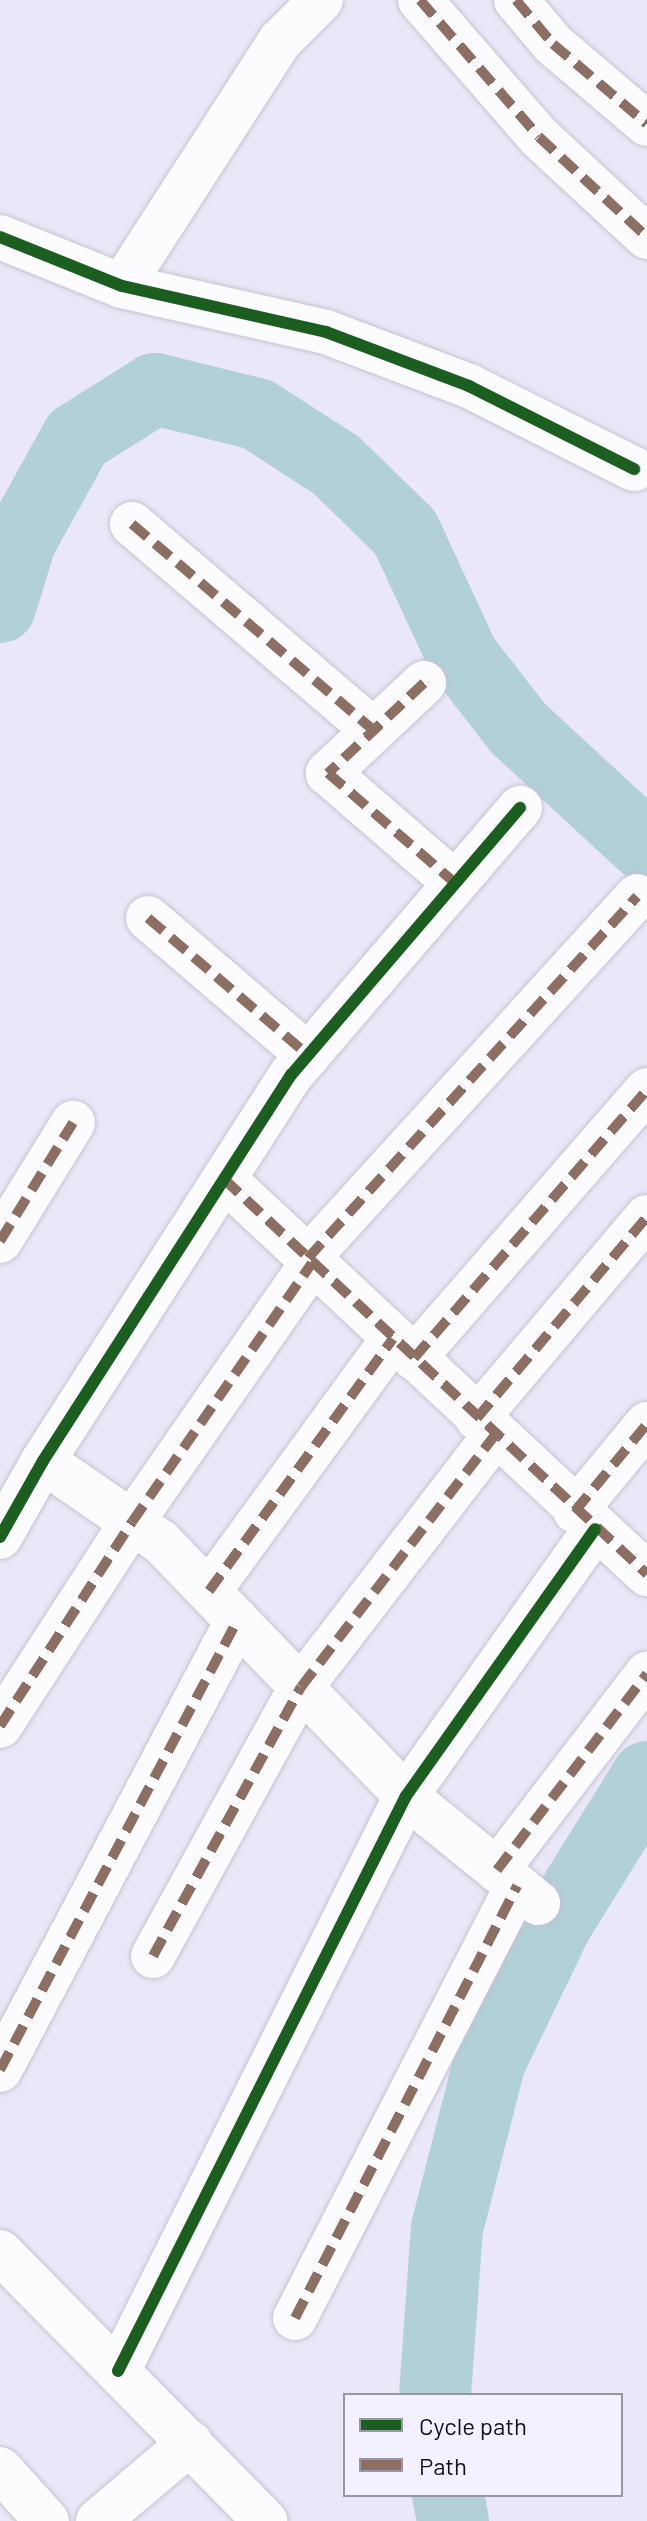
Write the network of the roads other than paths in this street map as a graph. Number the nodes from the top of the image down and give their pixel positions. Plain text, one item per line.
1 (321, 0) edge
2 (420, 0) edge
3 (516, 0) edge
4 (647, 124) edge
5 (0, 237) edge
6 (647, 237) edge
7 (122, 286) junction
8 (634, 469) dead end
9 (132, 524) dead end
10 (424, 683) dead end
11 (373, 730) junction
12 (520, 808) dead end
13 (455, 883) junction
14 (637, 896) dead end
15 (148, 918) dead end
16 (308, 1055) junction
17 (647, 1090) edge
18 (73, 1123) dead end
19 (224, 1179) junction
20 (647, 1217) edge
21 (0, 1241) edge
22 (310, 1260) junction
23 (403, 1348) junction
24 (647, 1424) edge
25 (486, 1427) junction
26 (43, 1461) junction
27 (585, 1520) junction
28 (132, 1522) junction
29 (0, 1537) edge
30 (647, 1574) edge
31 (223, 1606) junction
32 (647, 1674) edge
33 (301, 1687) junction
34 (0, 1726) edge
35 (406, 1796) junction
36 (517, 1886) junction
37 (153, 1956) dead end
38 (0, 2070) edge
39 (0, 2252) edge
40 (295, 2318) dead end
41 (118, 2371) junction
42 (190, 2443) junction
43 (0, 2469) edge
44 (47, 2521) edge
45 (98, 2521) edge
46 (265, 2521) edge

1 - 7 street
2 - 6 street
3 - 4 street
5 - 7 street
7 - 8 street
9 - 11 street
10 - 11 street
11 - 13 street
12 - 13 street
13 - 16 street
14 - 22 street
15 - 16 street
16 - 19 street
17 - 23 street
18 - 21 street
19 - 22 street
19 - 26 street
20 - 25 street
22 - 23 street
22 - 28 street
23 - 25 street
23 - 31 street
24 - 27 street
25 - 27 street
25 - 33 street
26 - 28 street
26 - 29 street
27 - 30 street
27 - 35 street
28 - 31 street
28 - 34 street
31 - 33 street
31 - 38 street
32 - 36 street
33 - 35 street
33 - 37 street
35 - 36 street
35 - 41 street
36 - 40 street
39 - 41 street
41 - 42 street
42 - 45 street
42 - 46 street
43 - 44 street

